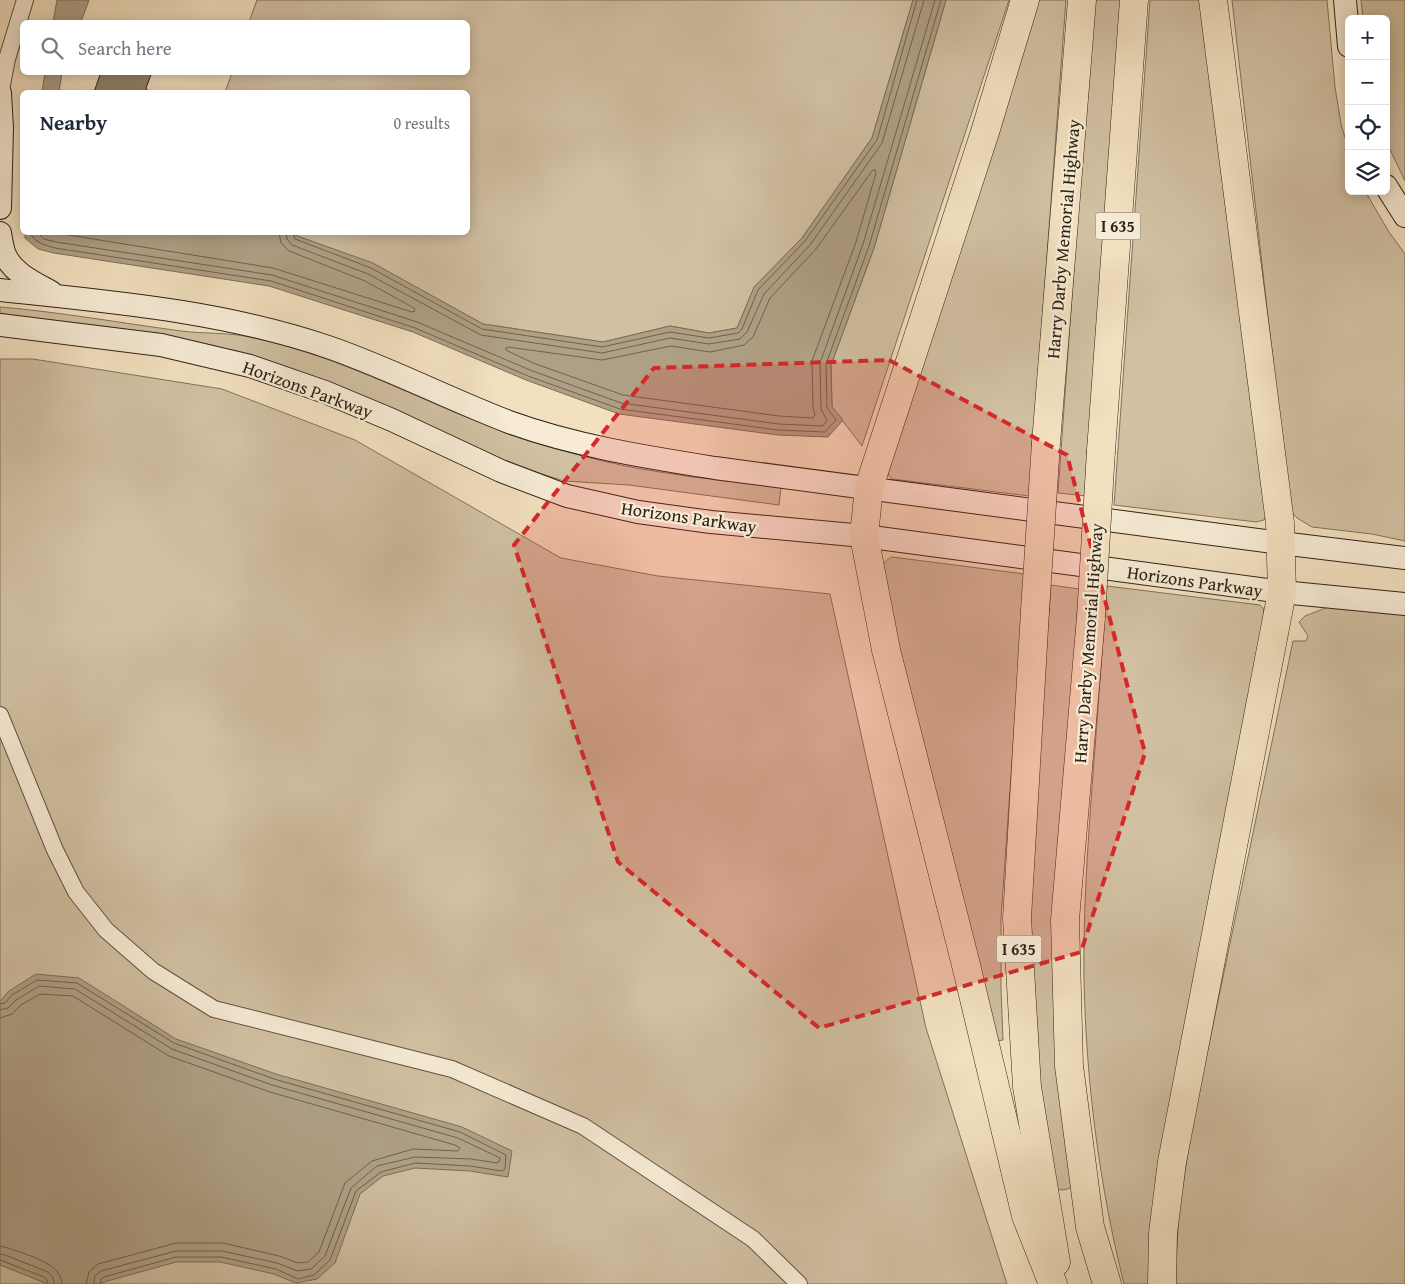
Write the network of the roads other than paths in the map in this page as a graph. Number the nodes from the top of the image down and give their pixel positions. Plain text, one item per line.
1 (25, 0) edge
2 (1025, 0) edge
3 (1082, 0) edge
4 (1134, 0) edge
5 (1214, 0) edge
6 (1345, 0) edge
7 (1346, 15) edge
8 (0, 94) edge
9 (1390, 192) edge
10 (0, 208) edge
11 (1405, 216) edge
12 (0, 233) edge
13 (0, 290) edge
14 (58, 296) junction
15 (0, 325) edge
16 (869, 487) junction
17 (864, 536) junction
18 (1282, 543) junction
19 (1405, 558) edge
20 (1282, 592) junction
21 (1405, 604) edge
22 (0, 715) edge
23 (799, 1284) edge
24 (1053, 1284) edge
25 (1060, 1284) edge
26 (1107, 1284) edge
27 (1162, 1284) edge

1 - 8 street
2 - 16 highway
3 - 25 highway, Harry Darby Memorial Highway / I 635, bridge
4 - 26 highway, Harry Darby Memorial Highway / I 635, bridge
5 - 18 highway
6 - 7 main road
8 - 10 main road
9 - 11 main road
12 - 14 main road
13 - 14 main road
14 - 16 main road
15 - 17 main road, Horizons Parkway
16 - 17 highway
16 - 18 main road
17 - 20 main road, Horizons Parkway
17 - 24 highway
18 - 19 main road
18 - 20 highway
20 - 21 main road, Horizons Parkway
20 - 27 highway
22 - 23 street

